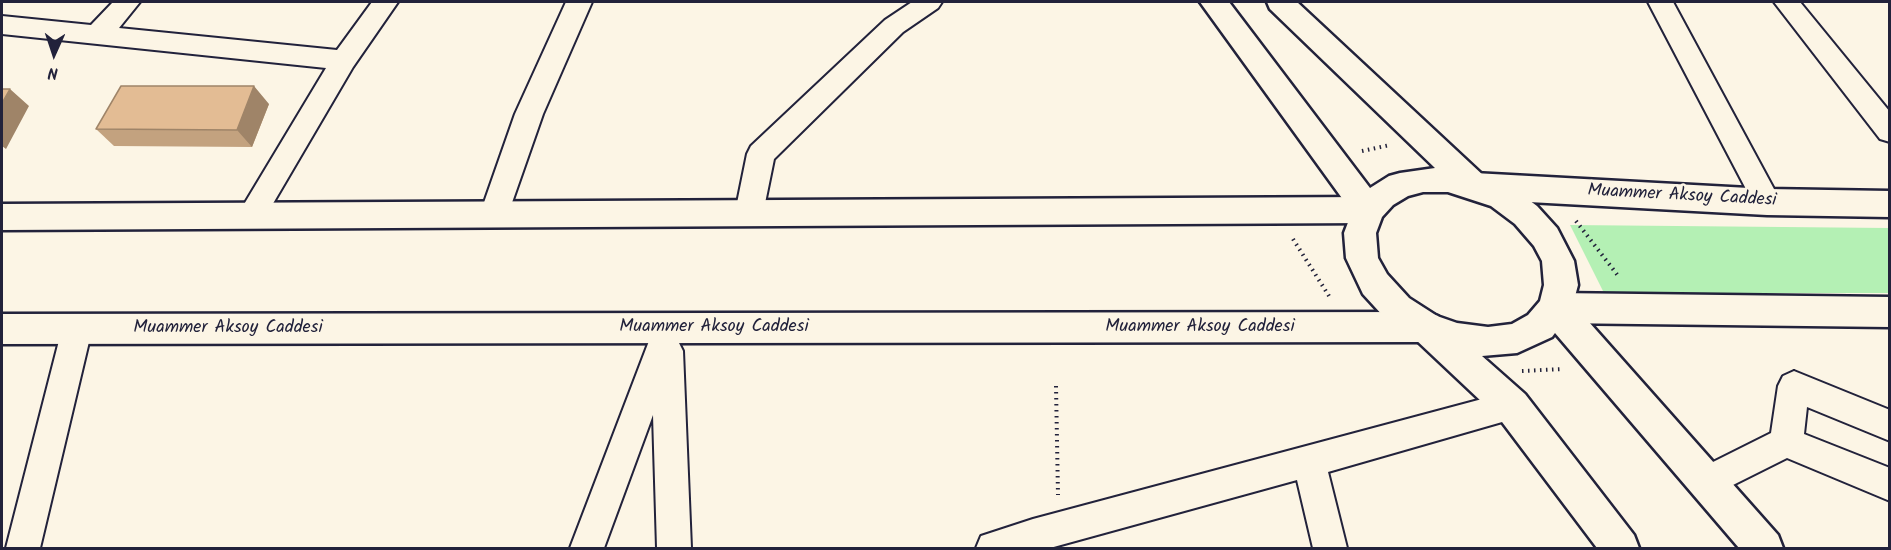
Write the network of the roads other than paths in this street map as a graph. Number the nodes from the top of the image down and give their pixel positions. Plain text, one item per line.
1 (127, 2) edge
2 (385, 2) edge
3 (579, 2) edge
4 (929, 2) edge
5 (1214, 2) edge
6 (1280, 2) edge
7 (1661, 2) edge
8 (1787, 2) edge
9 (2, 25) edge
10 (98, 34) junction
11 (344, 60) junction
12 (1890, 132) edge
13 (1474, 186) junction
14 (1767, 202) junction
15 (1890, 204) edge
16 (1368, 210) junction
17 (749, 213) junction
18 (494, 214) junction
19 (251, 216) junction
20 (2, 217) edge
21 (1555, 308) junction
22 (1890, 312) edge
23 (1426, 327) junction
24 (2, 329) edge
25 (77, 329) junction
26 (668, 332) junction
27 (1512, 406) junction
28 (1890, 426) edge
29 (1786, 442) junction
30 (1309, 462) junction
31 (1707, 482) junction
32 (1890, 485) edge
33 (23, 549) edge
34 (587, 549) edge
35 (674, 549) edge
36 (993, 549) edge
37 (1330, 549) edge
38 (1620, 549) edge
39 (1764, 549) edge

1 - 10 street
2 - 11 street
3 - 18 street
4 - 17 street
5 - 16 main road
6 - 13 main road
7 - 14 street
8 - 12 street
9 - 10 street
10 - 11 street
11 - 19 street
13 - 14 main road, Muammer Aksoy Caddesi
13 - 16 main road
13 - 21 main road
14 - 15 main road, Muammer Aksoy Caddesi
16 - 17 main road
16 - 23 main road
17 - 18 main road
18 - 19 main road
19 - 20 main road
21 - 22 main road
21 - 23 main road
21 - 31 main road
23 - 26 main road, Muammer Aksoy Caddesi
23 - 27 main road
24 - 25 main road, Muammer Aksoy Caddesi
25 - 26 main road, Muammer Aksoy Caddesi
25 - 33 street
26 - 34 street
26 - 35 street
27 - 30 street
27 - 38 main road
28 - 29 street
29 - 31 street
29 - 32 street
30 - 36 street
30 - 37 street
31 - 39 main road

